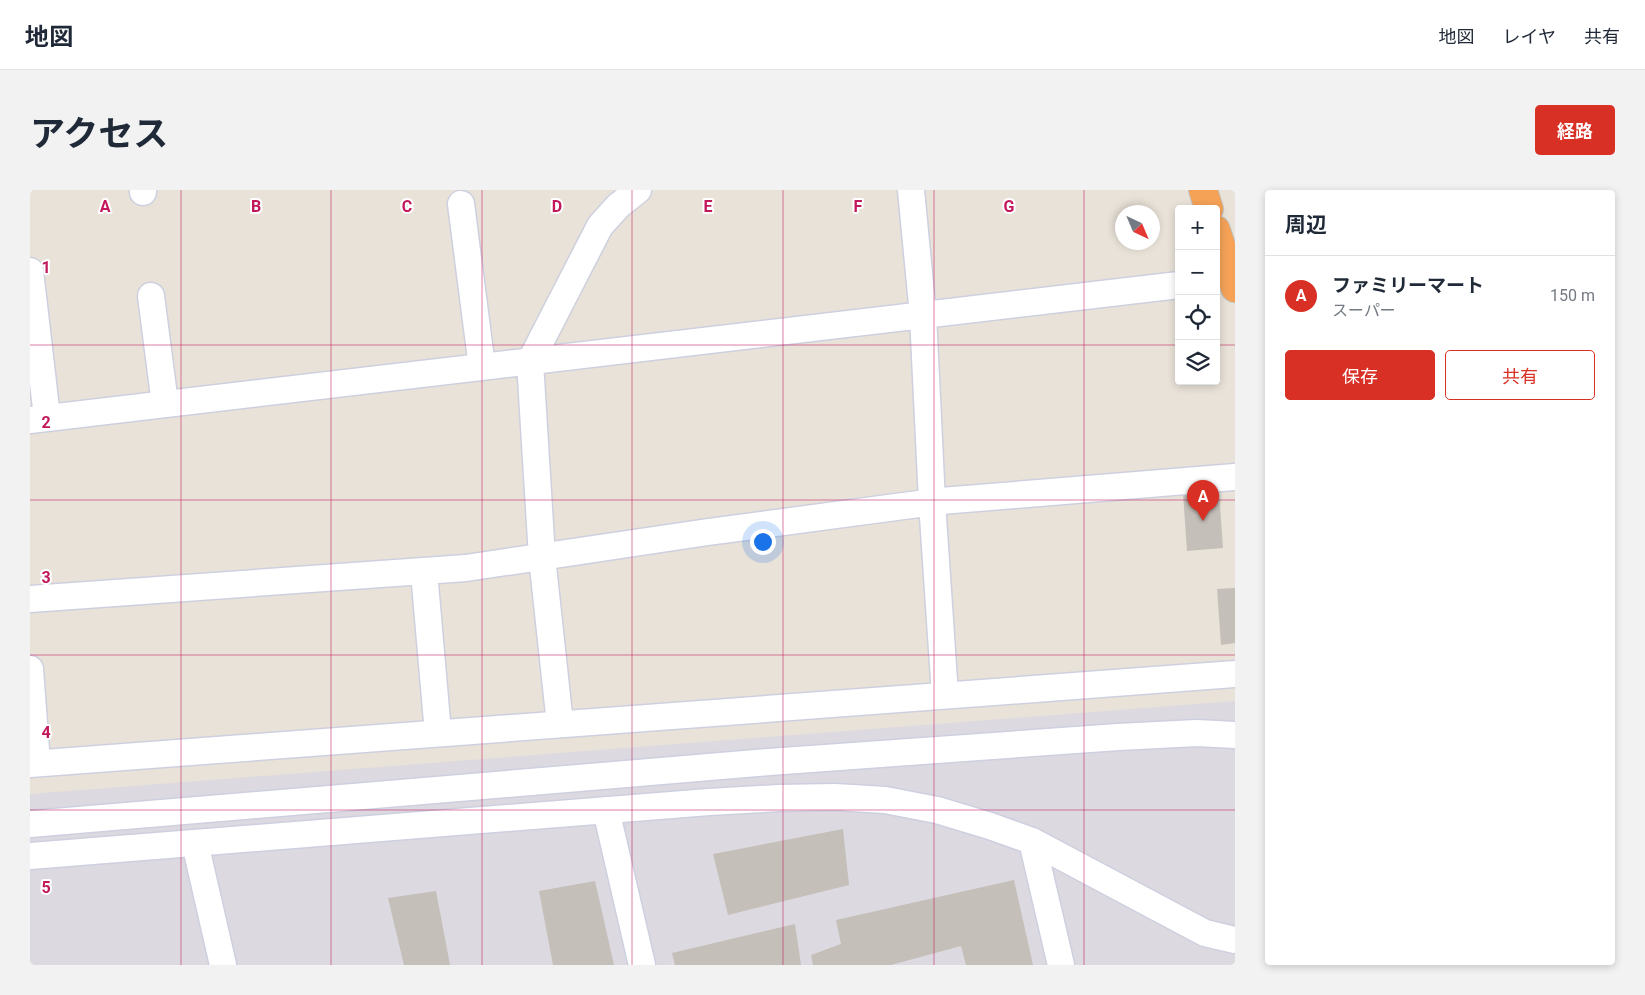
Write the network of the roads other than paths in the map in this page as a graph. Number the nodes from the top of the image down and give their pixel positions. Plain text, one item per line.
1 (638, 190) edge
2 (911, 190) edge
3 (1203, 190) edge
4 (460, 204) dead end
5 (1208, 205) edge
6 (1220, 245) edge
7 (30, 271) edge
8 (1230, 281) edge
9 (1175, 285) edge
10 (151, 296) dead end
11 (923, 315) junction
12 (530, 362) junction
13 (482, 367) junction
14 (165, 404) junction
15 (39, 419) edge
16 (1235, 477) edge
17 (932, 502) junction
18 (542, 557) junction
19 (424, 572) junction
20 (30, 599) edge
21 (30, 669) edge
22 (1235, 674) edge
23 (945, 696) junction
24 (560, 724) junction
25 (438, 733) junction
26 (1235, 735) edge
27 (34, 764) edge
28 (606, 810) junction
29 (30, 824) edge
30 (1032, 841) junction
31 (195, 843) junction
32 (30, 856) edge
33 (1235, 940) edge
34 (223, 965) edge
35 (642, 965) edge
36 (1061, 965) edge

1 - 12 street
2 - 11 street
3 - 5 highway
4 - 13 street
6 - 8 highway
7 - 15 street
9 - 11 street
10 - 14 street
11 - 12 street
11 - 17 street
12 - 13 street
12 - 18 street
13 - 14 street
14 - 15 street
16 - 17 street
17 - 18 street
17 - 23 street
18 - 19 street
18 - 24 street
19 - 20 street
19 - 25 street
21 - 27 street
22 - 23 street
23 - 24 street
24 - 25 street
25 - 27 street
26 - 29 street
28 - 30 street
28 - 31 street
28 - 35 street
30 - 33 street
30 - 36 street
31 - 32 street
31 - 34 street

